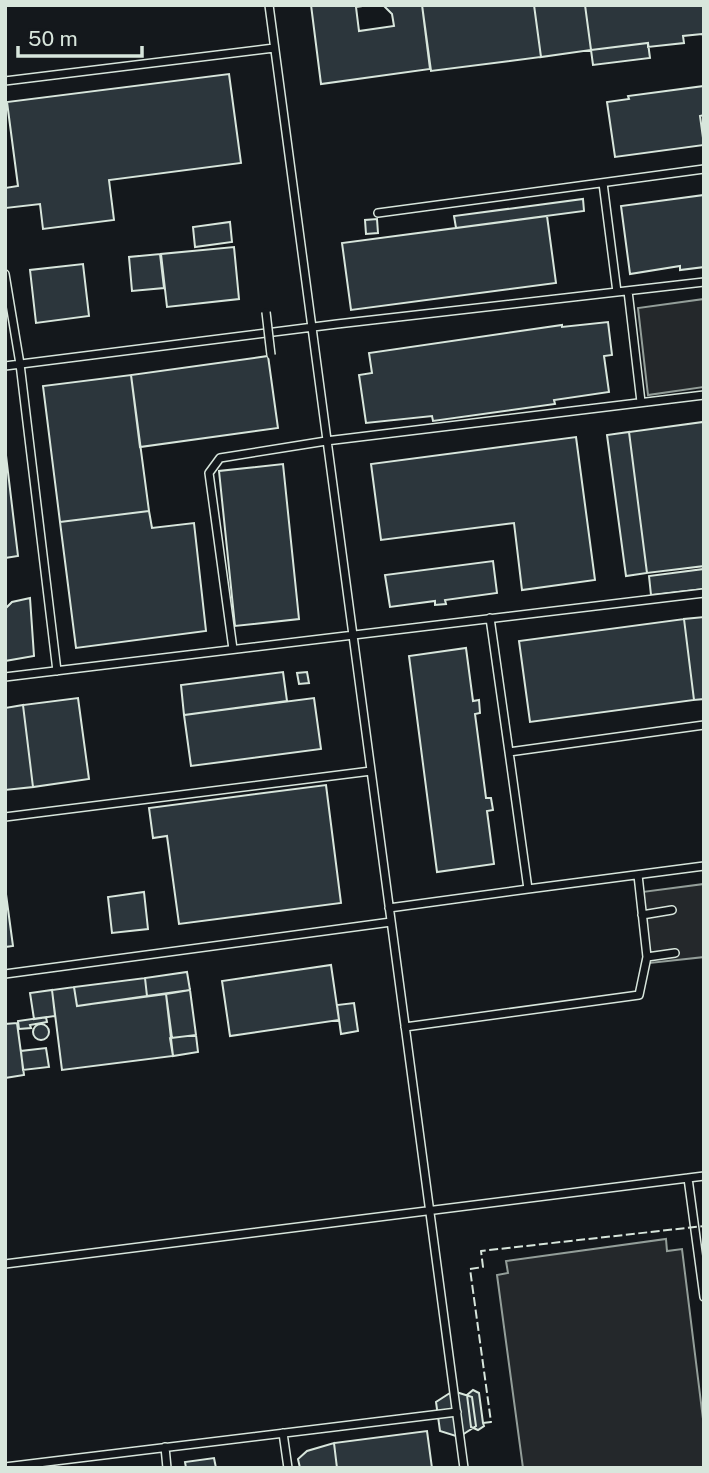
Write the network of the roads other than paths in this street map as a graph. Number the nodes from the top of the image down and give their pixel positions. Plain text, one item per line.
1 (269, 5) edge
2 (274, 48) junction
3 (5, 81) edge
4 (704, 169) edge
5 (603, 183) junction
6 (378, 214) dead end
7 (5, 274) edge
8 (704, 282) edge
9 (628, 290) junction
10 (617, 292) junction
11 (266, 312) dead end
12 (311, 327) junction
13 (271, 355) dead end
14 (20, 364) junction
15 (5, 366) edge
16 (704, 395) edge
17 (641, 402) junction
18 (326, 441) junction
19 (704, 593) edge
20 (490, 618) junction
21 (353, 634) junction
22 (233, 649) junction
23 (57, 671) junction
24 (5, 677) edge
25 (704, 725) edge
26 (509, 752) junction
27 (371, 771) junction
28 (5, 817) edge
29 (704, 866) edge
30 (638, 875) junction
31 (528, 889) junction
32 (389, 908) junction
33 (672, 911) dead end
34 (642, 915) junction
35 (391, 922) junction
36 (675, 953) dead end
37 (647, 957) junction
38 (5, 974) edge
39 (405, 1027) junction
40 (704, 1176) edge
41 (688, 1178) junction
42 (430, 1210) junction
43 (5, 1264) edge
44 (704, 1297) edge
45 (457, 1412) junction
46 (283, 1433) junction
47 (165, 1447) junction
48 (5, 1467) edge
49 (167, 1468) edge
50 (288, 1468) edge
51 (464, 1468) edge

1 - 2 lane
2 - 3 lane
2 - 12 lane
4 - 5 lane
5 - 6 lane
5 - 10 lane
7 - 14 lane
8 - 9 lane
9 - 10 lane
9 - 17 lane
10 - 12 lane
11 - 13 lane, bridge
12 - 14 lane
12 - 18 lane
14 - 15 lane
14 - 23 lane
16 - 17 lane
17 - 18 lane
18 - 21 lane
18 - 22 lane
19 - 20 lane
20 - 21 lane
20 - 26 lane
21 - 22 lane
21 - 27 lane
22 - 23 lane
23 - 24 lane
25 - 26 lane
26 - 31 lane
27 - 28 lane
27 - 32 lane
29 - 30 lane
30 - 31 lane
30 - 34 lane
31 - 32 lane
32 - 35 lane
33 - 34 lane
34 - 37 lane
35 - 38 lane
35 - 39 lane
36 - 37 lane
37 - 39 lane
39 - 42 lane
40 - 41 lane
41 - 42 lane
41 - 44 lane
42 - 43 lane
42 - 45 lane
45 - 46 lane
45 - 51 lane
46 - 47 lane
46 - 50 lane
47 - 48 lane
47 - 49 lane

